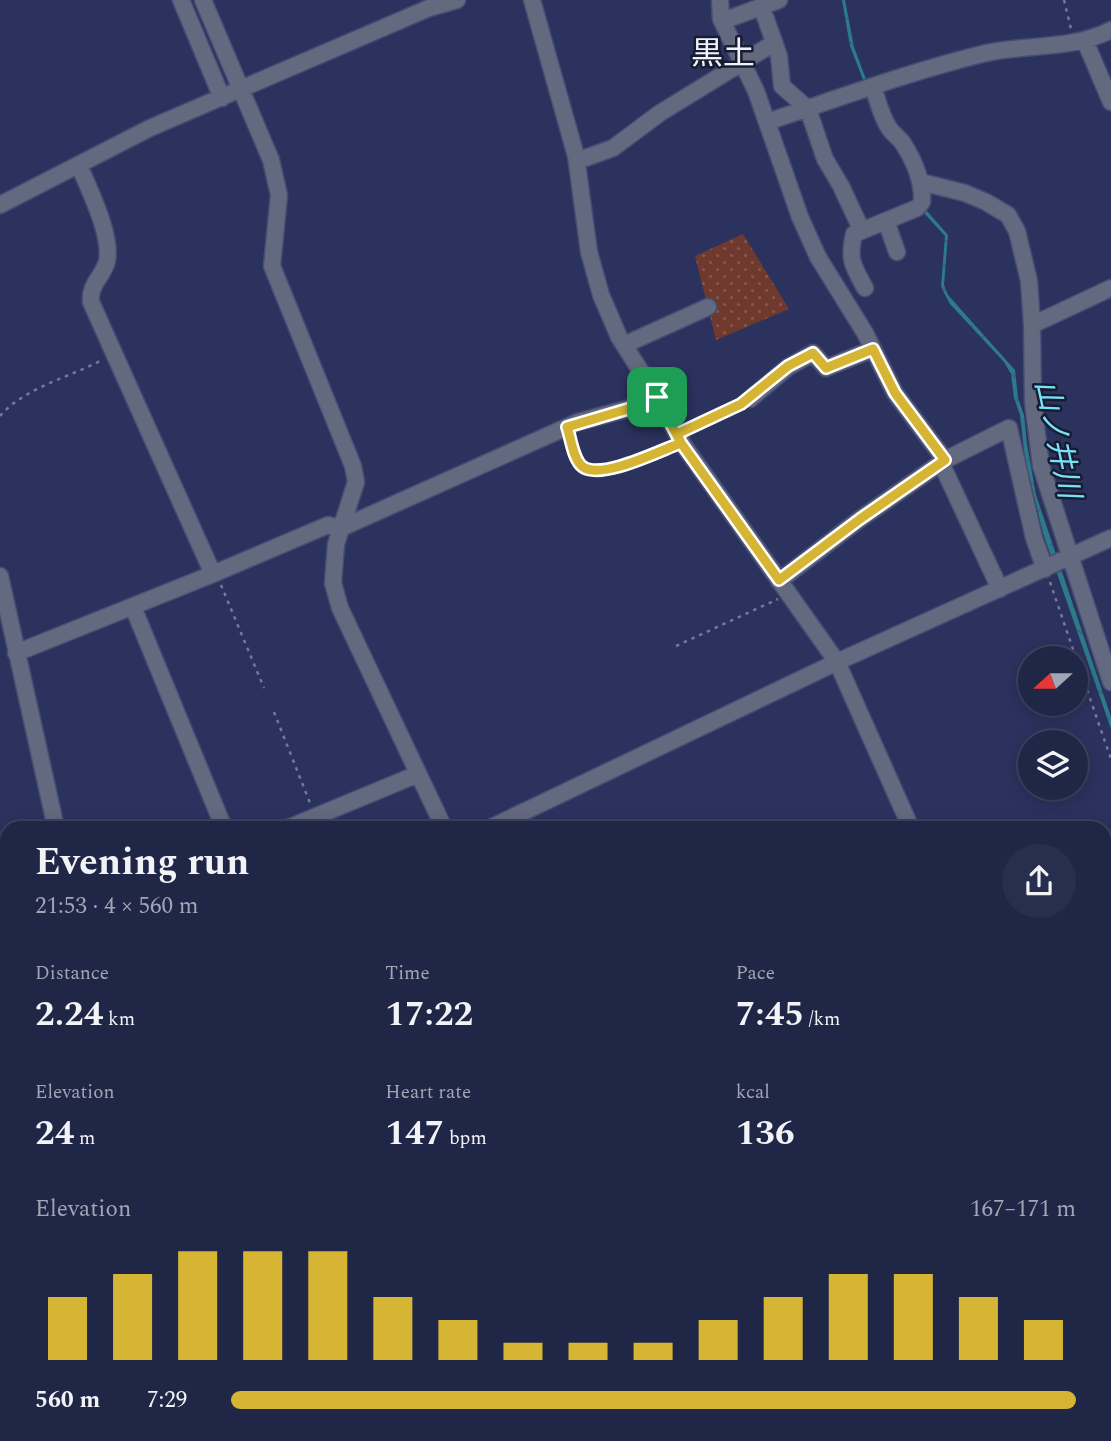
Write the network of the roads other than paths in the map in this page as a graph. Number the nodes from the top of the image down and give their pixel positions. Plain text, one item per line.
1 (181, 0) edge
2 (203, 0) edge
3 (457, 0) edge
4 (532, 0) edge
5 (720, 0) edge
6 (779, 0) edge
7 (762, 8) junction
8 (723, 21) junction
9 (1111, 30) edge
10 (1080, 42) junction
11 (774, 43) junction
12 (743, 64) junction
13 (873, 88) junction
14 (240, 90) junction
15 (222, 97) junction
16 (1111, 102) edge
17 (808, 109) junction
18 (767, 122) junction
19 (577, 160) junction
20 (79, 164) junction
21 (920, 181) junction
22 (0, 205) edge
23 (886, 221) junction
24 (862, 231) junction
25 (897, 252) dead end
26 (865, 288) dead end
27 (1111, 288) edge
28 (708, 307) dead end
29 (1032, 325) junction
30 (624, 345) junction
31 (873, 349) junction
32 (657, 397) junction
33 (750, 399) road end
34 (943, 463) junction
35 (341, 528) junction
36 (1111, 538) edge
37 (1070, 557) junction
38 (1045, 569) junction
39 (214, 574) junction
40 (0, 576) edge
41 (784, 587) junction
42 (1000, 589) junction
43 (132, 607) junction
44 (10, 644) edge
45 (838, 662) junction
46 (1111, 682) edge
47 (418, 774) junction
48 (54, 821) edge
49 (221, 821) edge
50 (305, 821) edge
51 (440, 821) edge
52 (505, 821) edge
53 (908, 821) edge

1 - 15 street
2 - 14 street
3 - 14 street
4 - 19 street
5 - 8 street
6 - 7 street
7 - 8 street
7 - 11 street
8 - 12 street
9 - 10 street
10 - 13 street
10 - 16 street
11 - 12 street
11 - 17 street
12 - 18 street
12 - 19 street
13 - 17 street
13 - 21 street
14 - 15 street
14 - 35 street
15 - 20 street
17 - 18 street
17 - 24 street
18 - 31 street
19 - 30 street
20 - 22 street
20 - 39 street
21 - 23 street
21 - 29 street
23 - 24 street
23 - 25 street
24 - 26 street
27 - 29 street
28 - 30 street
29 - 37 street
30 - 32 street
31 - 33 street
31 - 34 street
32 - 35 street
32 - 41 street
34 - 38 street
34 - 41 street
34 - 42 street
35 - 39 street
35 - 47 street
36 - 37 street
37 - 38 street
37 - 46 street
38 - 42 street
39 - 43 street
40 - 44 street
41 - 45 street
42 - 45 street
43 - 44 street
43 - 49 street
44 - 48 street
45 - 52 street
45 - 53 street
47 - 50 street
47 - 51 street

